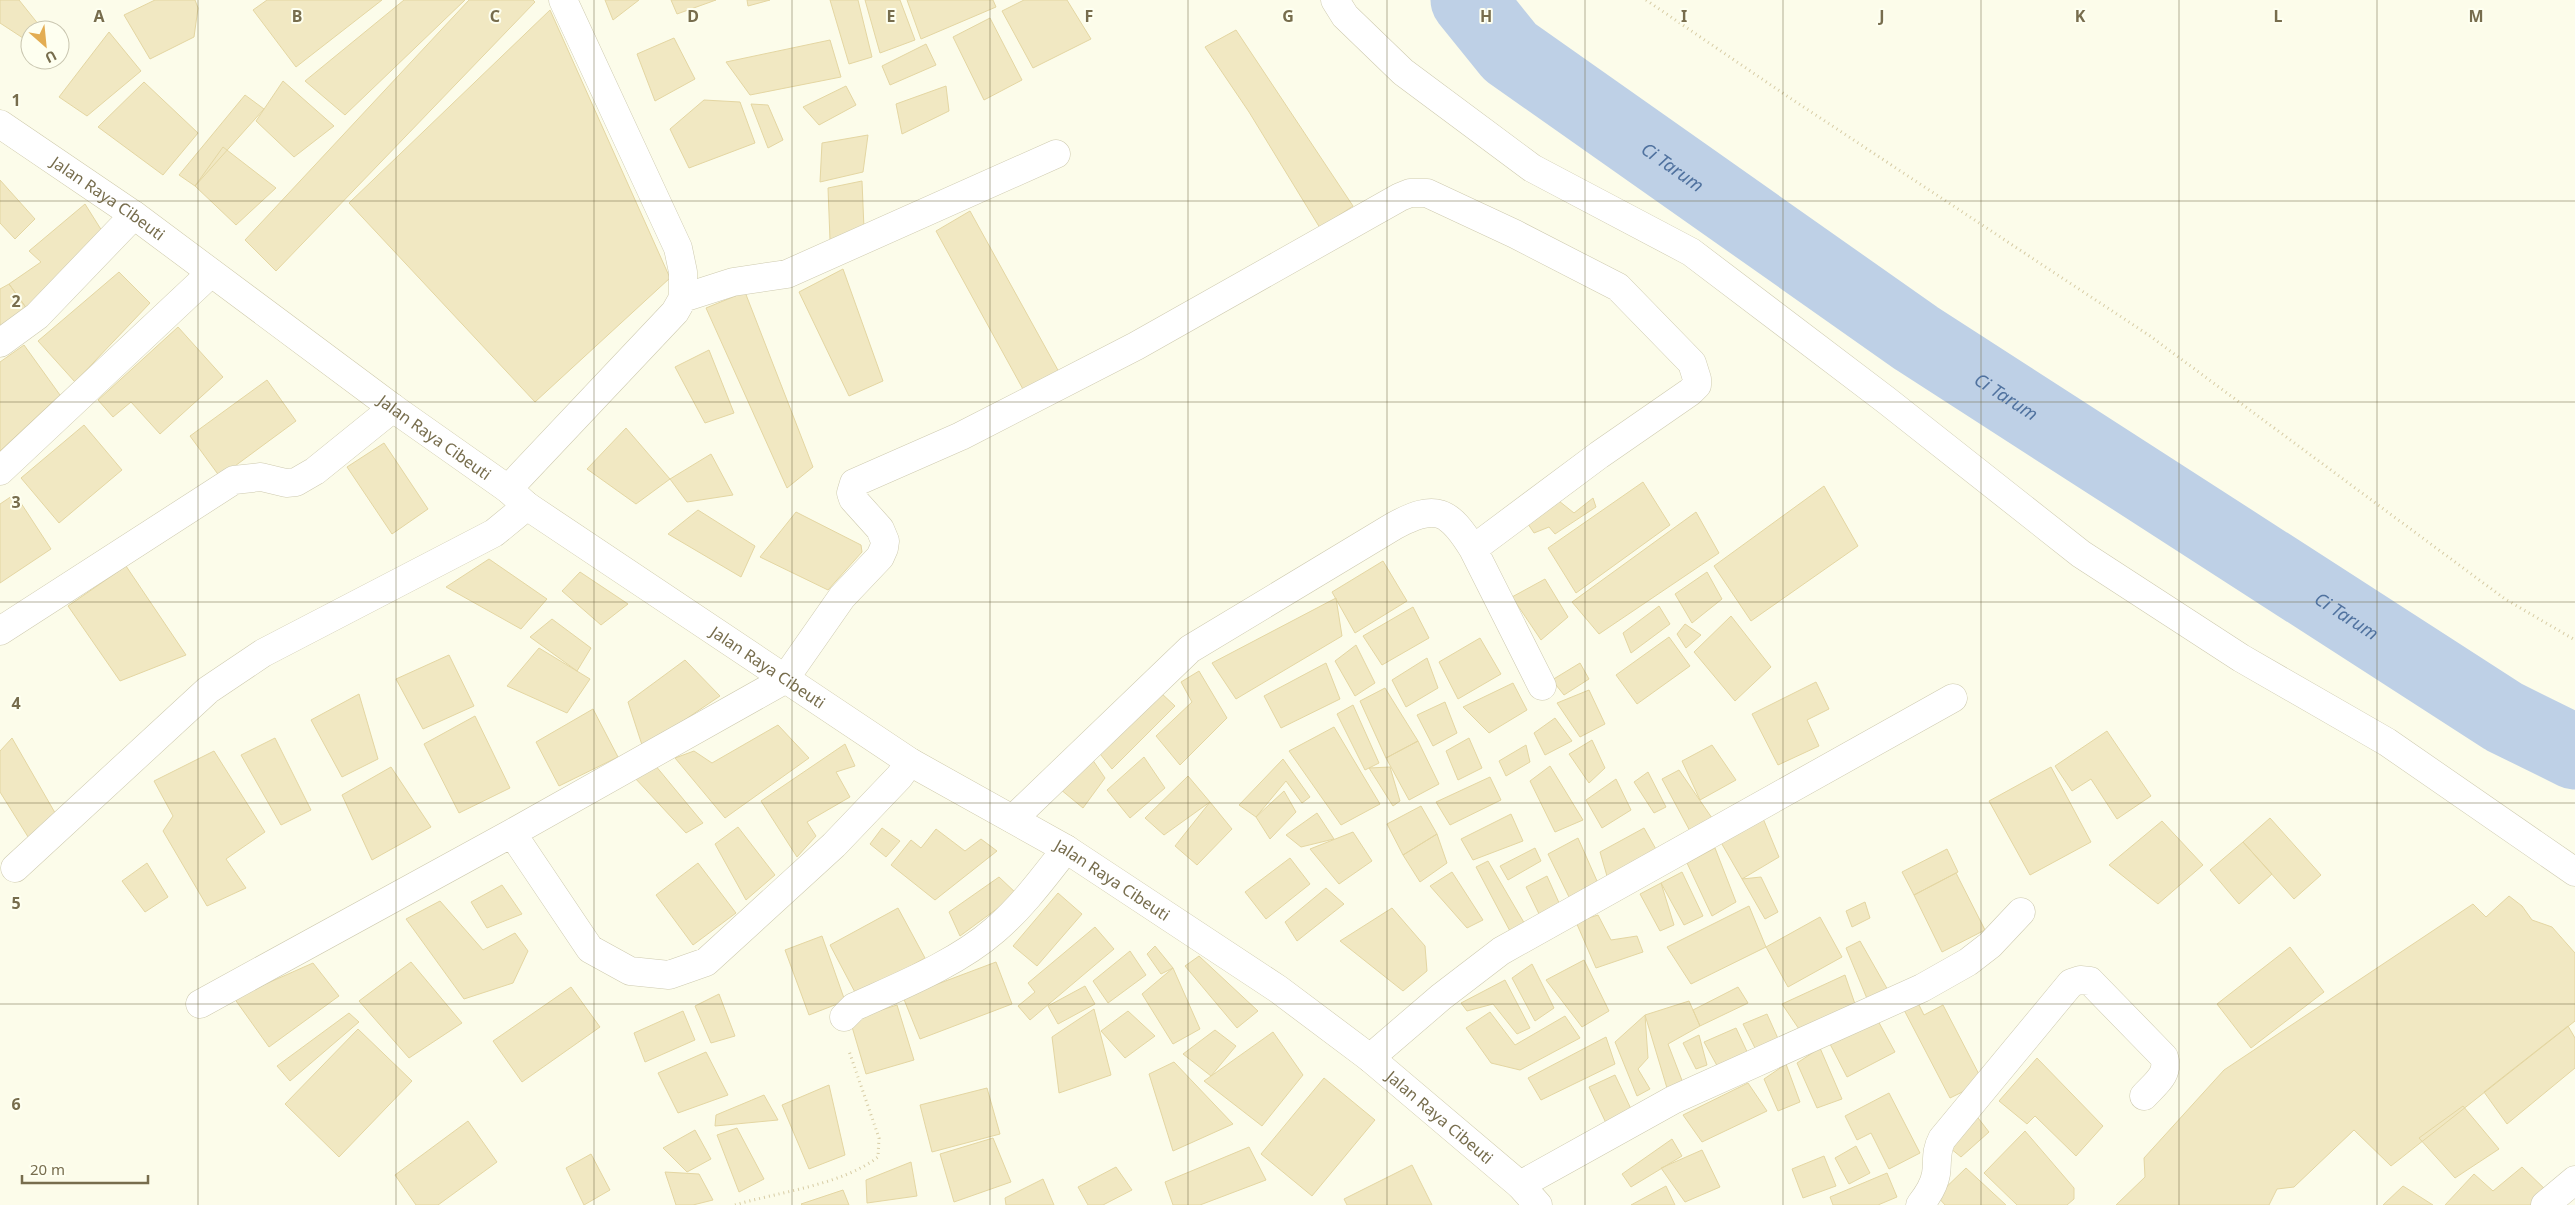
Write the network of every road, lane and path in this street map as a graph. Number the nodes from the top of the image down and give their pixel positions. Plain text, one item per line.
1 (563, 0) edge
2 (1335, 0) edge
3 (1646, 0) edge
4 (0, 124) edge
5 (1056, 154) dead end
6 (134, 215) junction
7 (211, 272) junction
8 (683, 298) junction
9 (0, 343) edge
10 (394, 408) junction
11 (0, 470) edge
12 (518, 498) junction
13 (1473, 549) junction
14 (0, 631) edge
15 (2575, 640) edge
16 (784, 680) junction
17 (1542, 686) dead end
18 (1953, 698) dead end
19 (910, 762) junction
20 (1013, 819) junction
21 (512, 833) junction
22 (1066, 849) junction
23 (15, 868) dead end
24 (2575, 872) edge
25 (2021, 912) dead end
26 (200, 1004) dead end
27 (844, 1017) joint
28 (1370, 1058) junction
29 (2144, 1096) dead end
30 (2575, 1180) edge
31 (1520, 1185) junction
32 (734, 1205) edge
33 (1538, 1205) edge
34 (1920, 1205) edge
35 (2545, 1205) edge

1 - 8 street
2 - 24 street
3 - 15 path
4 - 6 street, Jalan Raya Cibeuti
5 - 8 street
6 - 7 street, Jalan Raya Cibeuti
6 - 9 street
7 - 10 street, Jalan Raya Cibeuti
7 - 11 street
8 - 12 street
10 - 12 street, Jalan Raya Cibeuti
10 - 14 street
12 - 16 street, Jalan Raya Cibeuti
12 - 23 street
13 - 16 street
13 - 17 street
13 - 20 street
16 - 19 street, Jalan Raya Cibeuti
16 - 21 street
18 - 28 street
19 - 20 street, Jalan Raya Cibeuti
19 - 21 street
20 - 22 street, Jalan Raya Cibeuti
21 - 26 street
22 - 27 street
22 - 28 street, Jalan Raya Cibeuti
25 - 31 street
27 - 32 path
28 - 31 street, Jalan Raya Cibeuti
29 - 34 street
30 - 35 street
31 - 33 street, Jalan Raya Cibeuti

